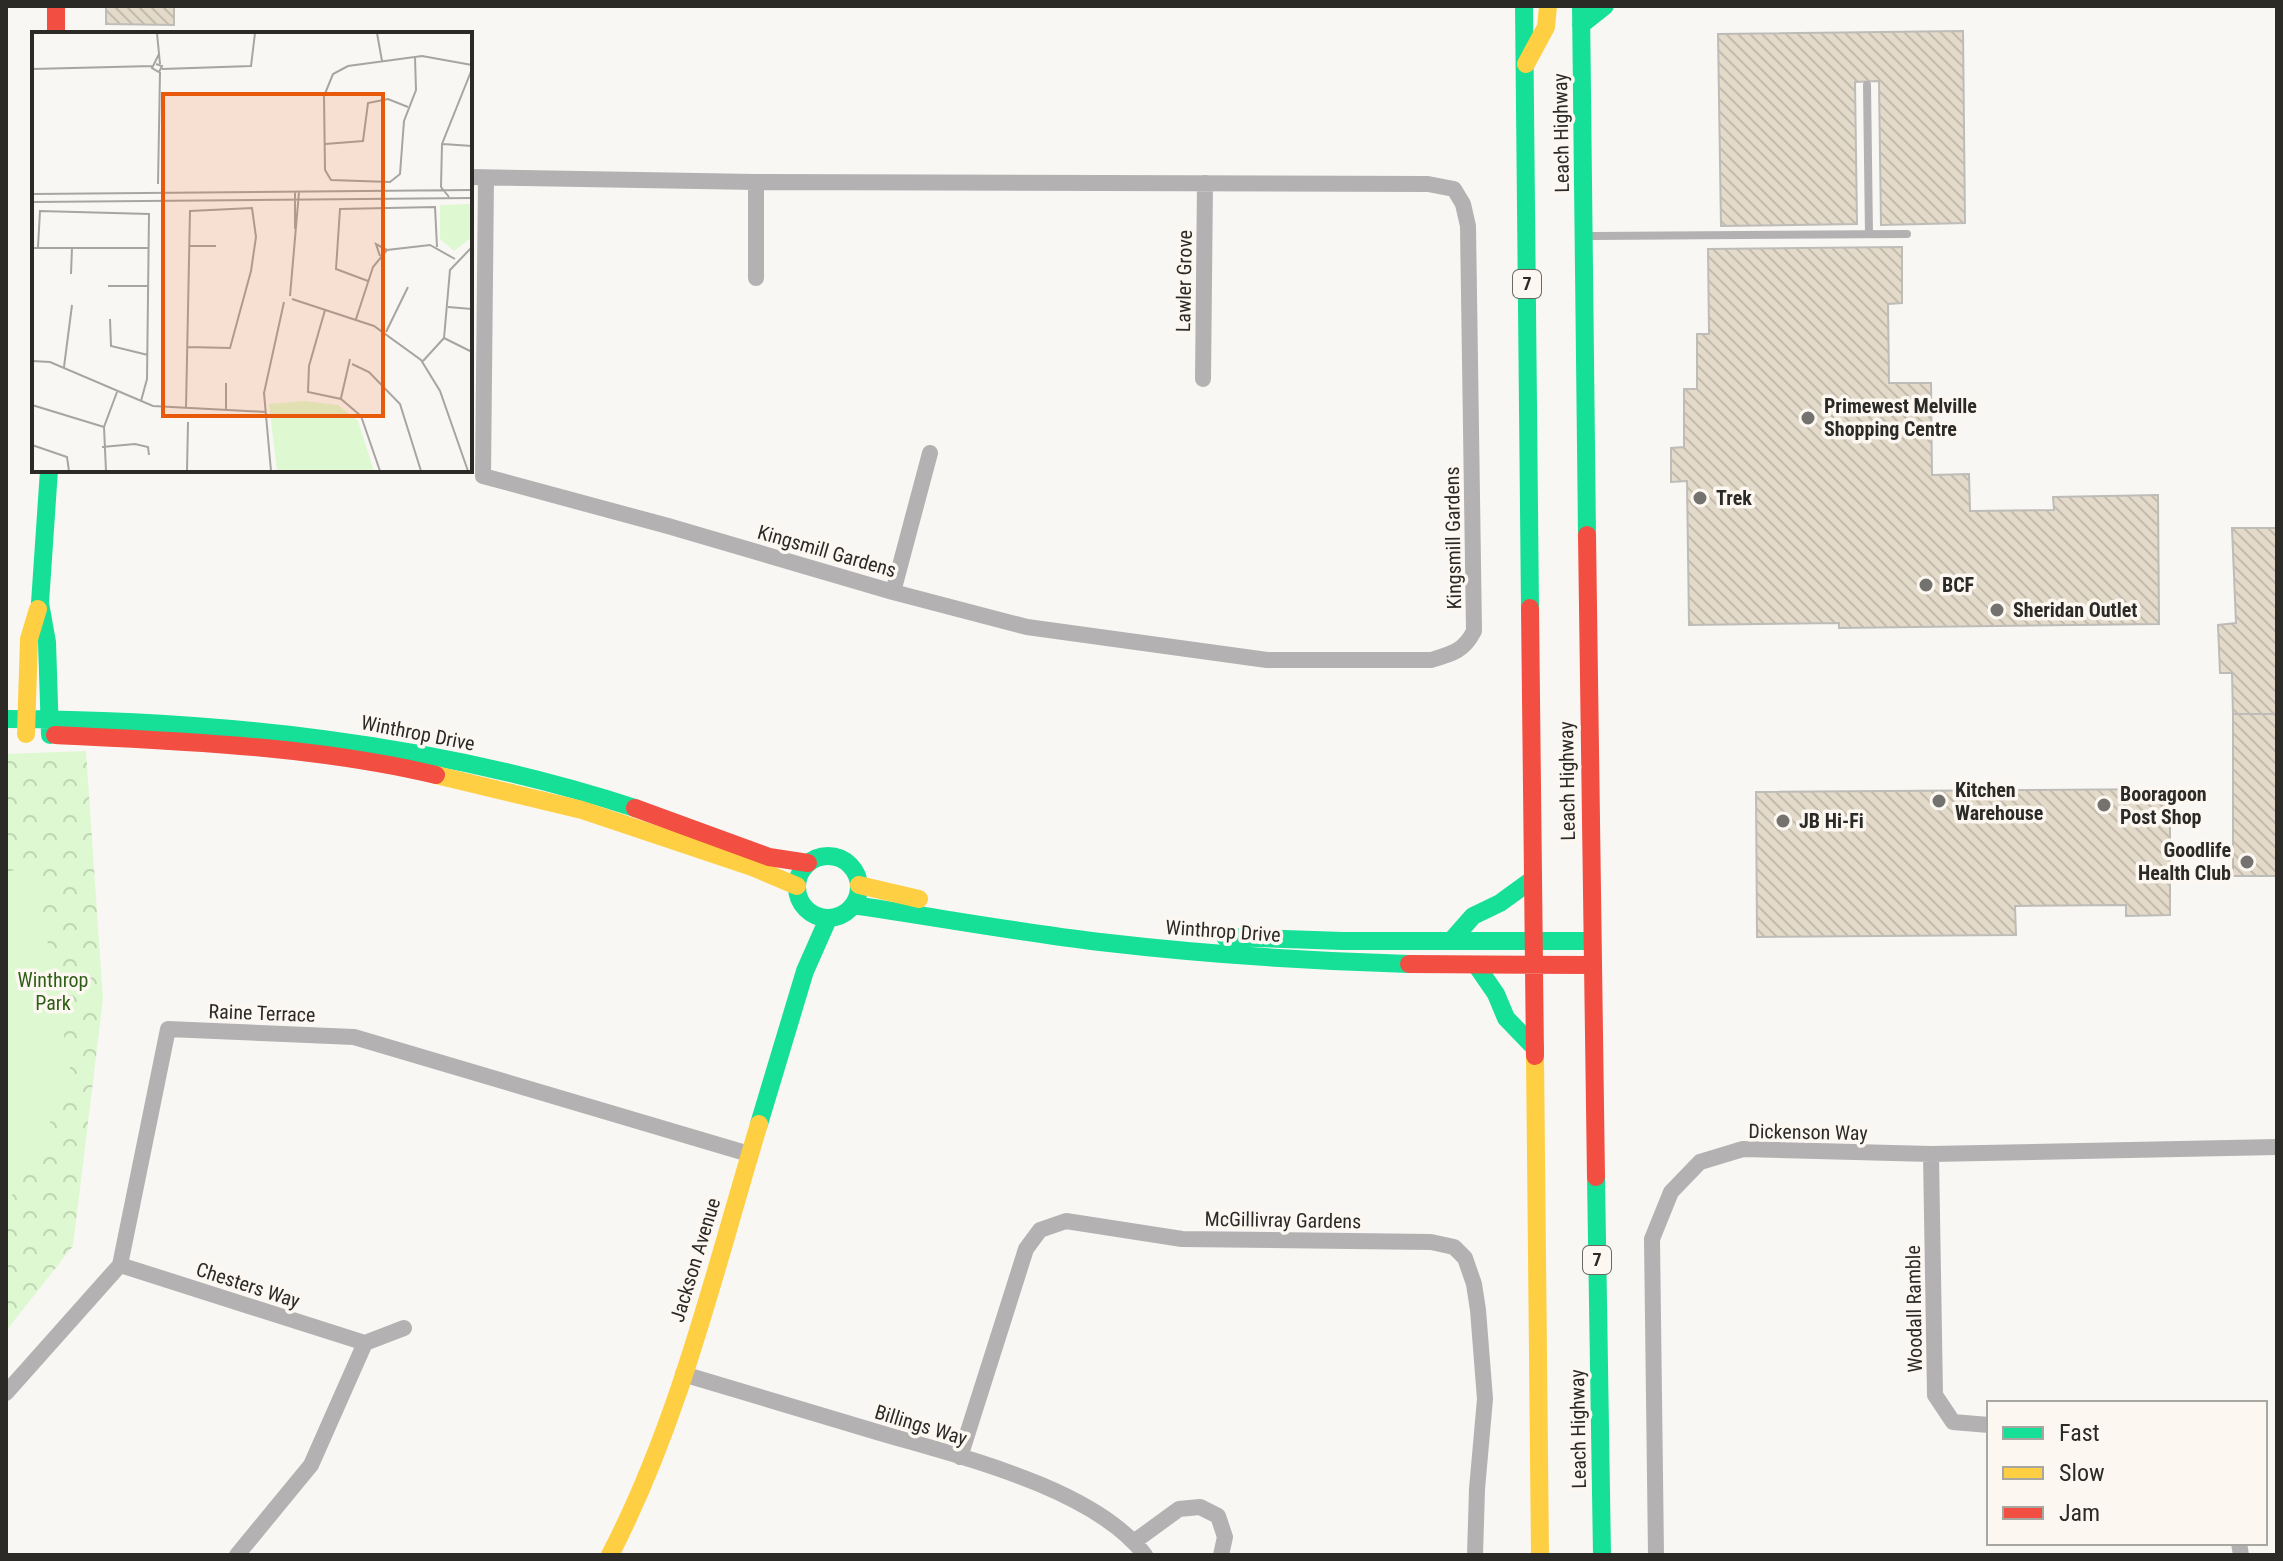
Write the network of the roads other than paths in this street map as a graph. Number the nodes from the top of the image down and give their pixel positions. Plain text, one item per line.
1 (56, 6) edge
2 (1524, 6) edge
3 (1548, 6) edge
4 (1605, 6) edge
5 (1581, 15) edge
6 (56, 32) edge
7 (1525, 66) junction
8 (1867, 85) dead end
9 (478, 177) edge
10 (756, 182) junction
11 (1205, 183) junction
12 (1869, 234) junction
13 (1907, 234) dead end
14 (1584, 236) junction
15 (756, 278) dead end
16 (1203, 379) dead end
17 (930, 453) dead end
18 (49, 472) edge
19 (893, 592) junction
20 (40, 603) junction
21 (6, 719) edge
22 (50, 726) junction
23 (26, 727) junction
24 (6, 735) edge
25 (808, 863) junction
26 (1533, 879) junction
27 (859, 885) junction
28 (797, 886) junction
29 (853, 905) junction
30 (809, 912) junction
31 (828, 919) junction
32 (1451, 941) junction
33 (1592, 941) junction
34 (1534, 942) junction
35 (1476, 965) junction
36 (1534, 965) junction
37 (1592, 965) junction
38 (805, 971) junction
39 (1535, 1048) junction
40 (2277, 1147) edge
41 (749, 1154) junction
42 (1931, 1154) junction
43 (120, 1265) junction
44 (404, 1328) dead end
45 (365, 1343) junction
46 (683, 1374) junction
47 (6, 1393) edge
48 (1987, 1425) edge
49 (960, 1457) junction
50 (1135, 1541) junction
51 (237, 1555) edge
52 (610, 1555) edge
53 (1145, 1555) edge
54 (1221, 1555) edge
55 (1475, 1555) edge
56 (1540, 1555) edge
57 (1602, 1555) edge
58 (1656, 1555) edge

1 - 6 main road
2 - 7 main road, Leach Highway / 7
3 - 7 main road
4 - 5 main road
5 - 14 main road, Leach Highway / 7
7 - 26 main road, Leach Highway / 7
8 - 12 lane
9 - 10 street, Kingsmill Gardens
9 - 19 street, Kingsmill Gardens
10 - 11 street, Kingsmill Gardens
10 - 15 street
11 - 16 street, Lawler Grove
11 - 19 street, Kingsmill Gardens
12 - 13 lane
12 - 14 lane
14 - 33 main road, Leach Highway / 7
17 - 19 street
18 - 20 main road
20 - 22 main road
20 - 23 main road
21 - 23 main road, Winthrop Drive
22 - 23 main road, Winthrop Drive
22 - 25 main road, Winthrop Drive
22 - 28 main road, Winthrop Drive
23 - 24 main road, Winthrop Drive
25 - 27 main road
25 - 28 main road
26 - 32 main road
26 - 34 main road, Leach Highway / 7
27 - 29 main road
27 - 32 main road, Winthrop Drive
28 - 30 main road
29 - 31 main road
29 - 35 main road, Winthrop Drive
30 - 31 main road
30 - 38 main road, Jackson Avenue
31 - 38 main road, Jackson Avenue
32 - 34 main road, Winthrop Drive
33 - 34 main road, Winthrop Drive
33 - 37 main road, Leach Highway / 7
34 - 36 main road, Leach Highway / 7
35 - 36 main road, Winthrop Drive
35 - 39 main road
36 - 37 main road, Winthrop Drive
36 - 39 main road, Leach Highway / 7
37 - 57 main road, Leach Highway / 7
38 - 41 main road, Jackson Avenue
39 - 56 main road, Leach Highway / 7
40 - 42 street, Dickenson Way
41 - 43 street, Raine Terrace
41 - 46 main road, Jackson Avenue
42 - 48 street, Woodall Ramble
42 - 58 street, Dickenson Way
43 - 45 street, Chesters Way
43 - 47 street
44 - 45 street
45 - 51 street
46 - 49 street, Billings Way
46 - 52 main road, Jackson Avenue
49 - 50 street, Billings Way
49 - 55 street, McGillivray Gardens
50 - 53 street, Billings Way
50 - 54 street

